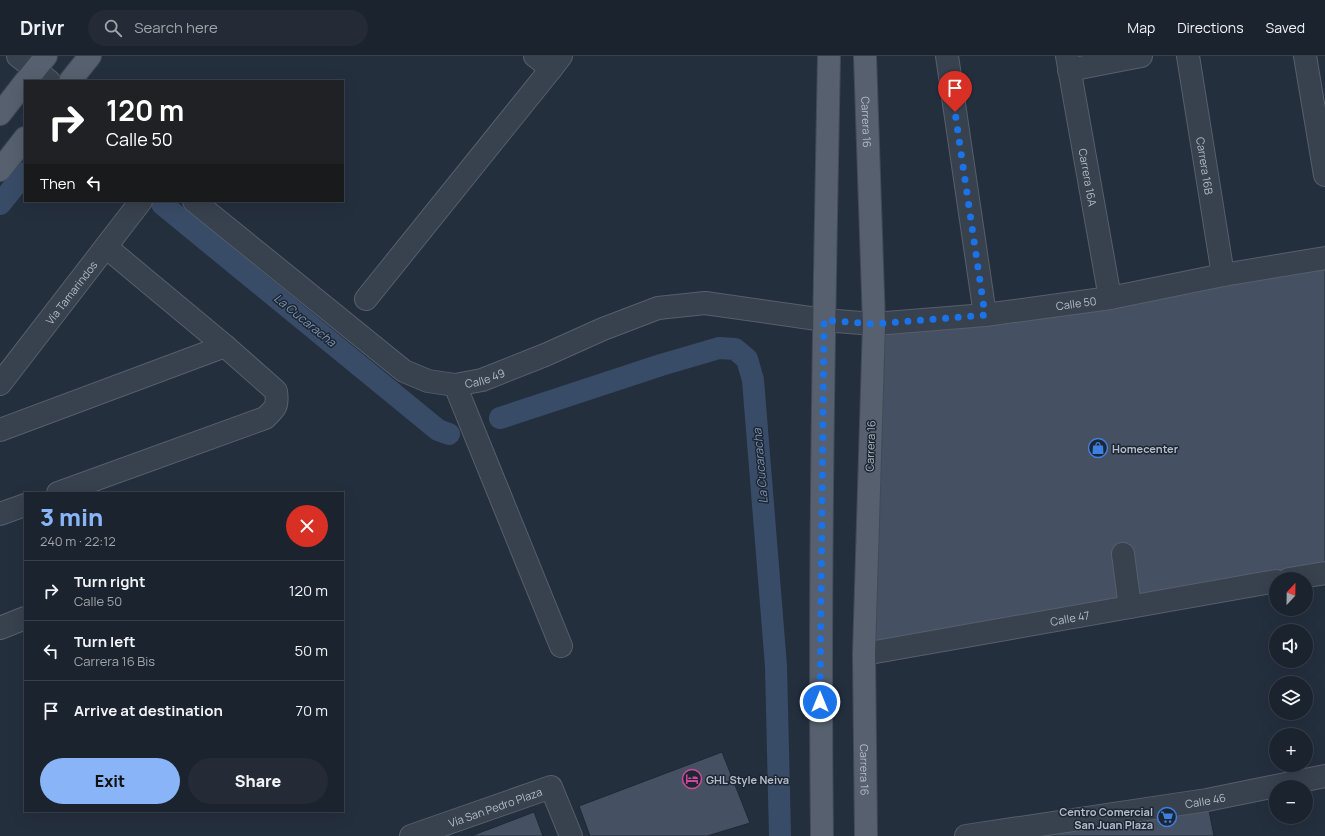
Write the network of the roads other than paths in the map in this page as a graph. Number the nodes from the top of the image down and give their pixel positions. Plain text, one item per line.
1 (18, 56) edge
2 (90, 56) edge
3 (829, 56) edge
4 (864, 56) edge
5 (947, 56) edge
6 (1142, 56) edge
7 (1188, 56) edge
8 (1305, 56) edge
9 (549, 60) edge
10 (1068, 63) edge
11 (36, 74) edge
12 (71, 80) edge
13 (24, 87) edge
14 (0, 114) edge
15 (24, 139) edge
16 (0, 170) edge
17 (1325, 175) edge
18 (140, 202) edge
19 (195, 202) edge
20 (106, 247) junction
21 (1325, 258) edge
22 (1223, 275) junction
23 (1110, 298) junction
24 (366, 299) dead end
25 (985, 315) junction
26 (824, 320) junction
27 (874, 324) junction
28 (225, 346) junction
29 (0, 384) edge
30 (455, 385) junction
31 (0, 430) edge
32 (61, 492) edge
33 (24, 505) edge
34 (0, 514) edge
35 (1123, 554) dead end
36 (1325, 573) edge
37 (1313, 575) edge
38 (1269, 582) edge
39 (1130, 607) junction
40 (24, 618) edge
41 (0, 628) edge
42 (561, 646) dead end
43 (864, 654) junction
44 (1325, 776) edge
45 (412, 836) edge
46 (572, 836) edge
47 (822, 836) edge
48 (866, 836) edge
49 (966, 836) edge

1 - 11 street
2 - 12 main road
3 - 26 main road
4 - 27 main road, Carrera 16
5 - 25 street
6 - 10 street
7 - 22 street, Carrera 16B
8 - 17 street
9 - 24 street
10 - 23 street, Carrera 16A
13 - 14 main road
15 - 16 main road
18 - 20 street, Vía Tamarindos
19 - 30 street, Calle 49
20 - 28 street
20 - 29 street, Vía Tamarindos
21 - 22 street, Calle 50
22 - 23 street, Calle 50
23 - 25 street, Calle 50
25 - 27 street, Calle 50
26 - 27 street, Calle 50
26 - 30 street, Calle 49
26 - 47 main road
27 - 43 main road, Carrera 16
28 - 31 street
28 - 32 street
30 - 42 street
33 - 34 street
35 - 39 street
36 - 37 street
38 - 39 street, Calle 47
39 - 43 street, Calle 47
40 - 41 street
43 - 48 main road, Carrera 16
44 - 49 street, Calle 46
45 - 46 street, Vía San Pedro Plaza

